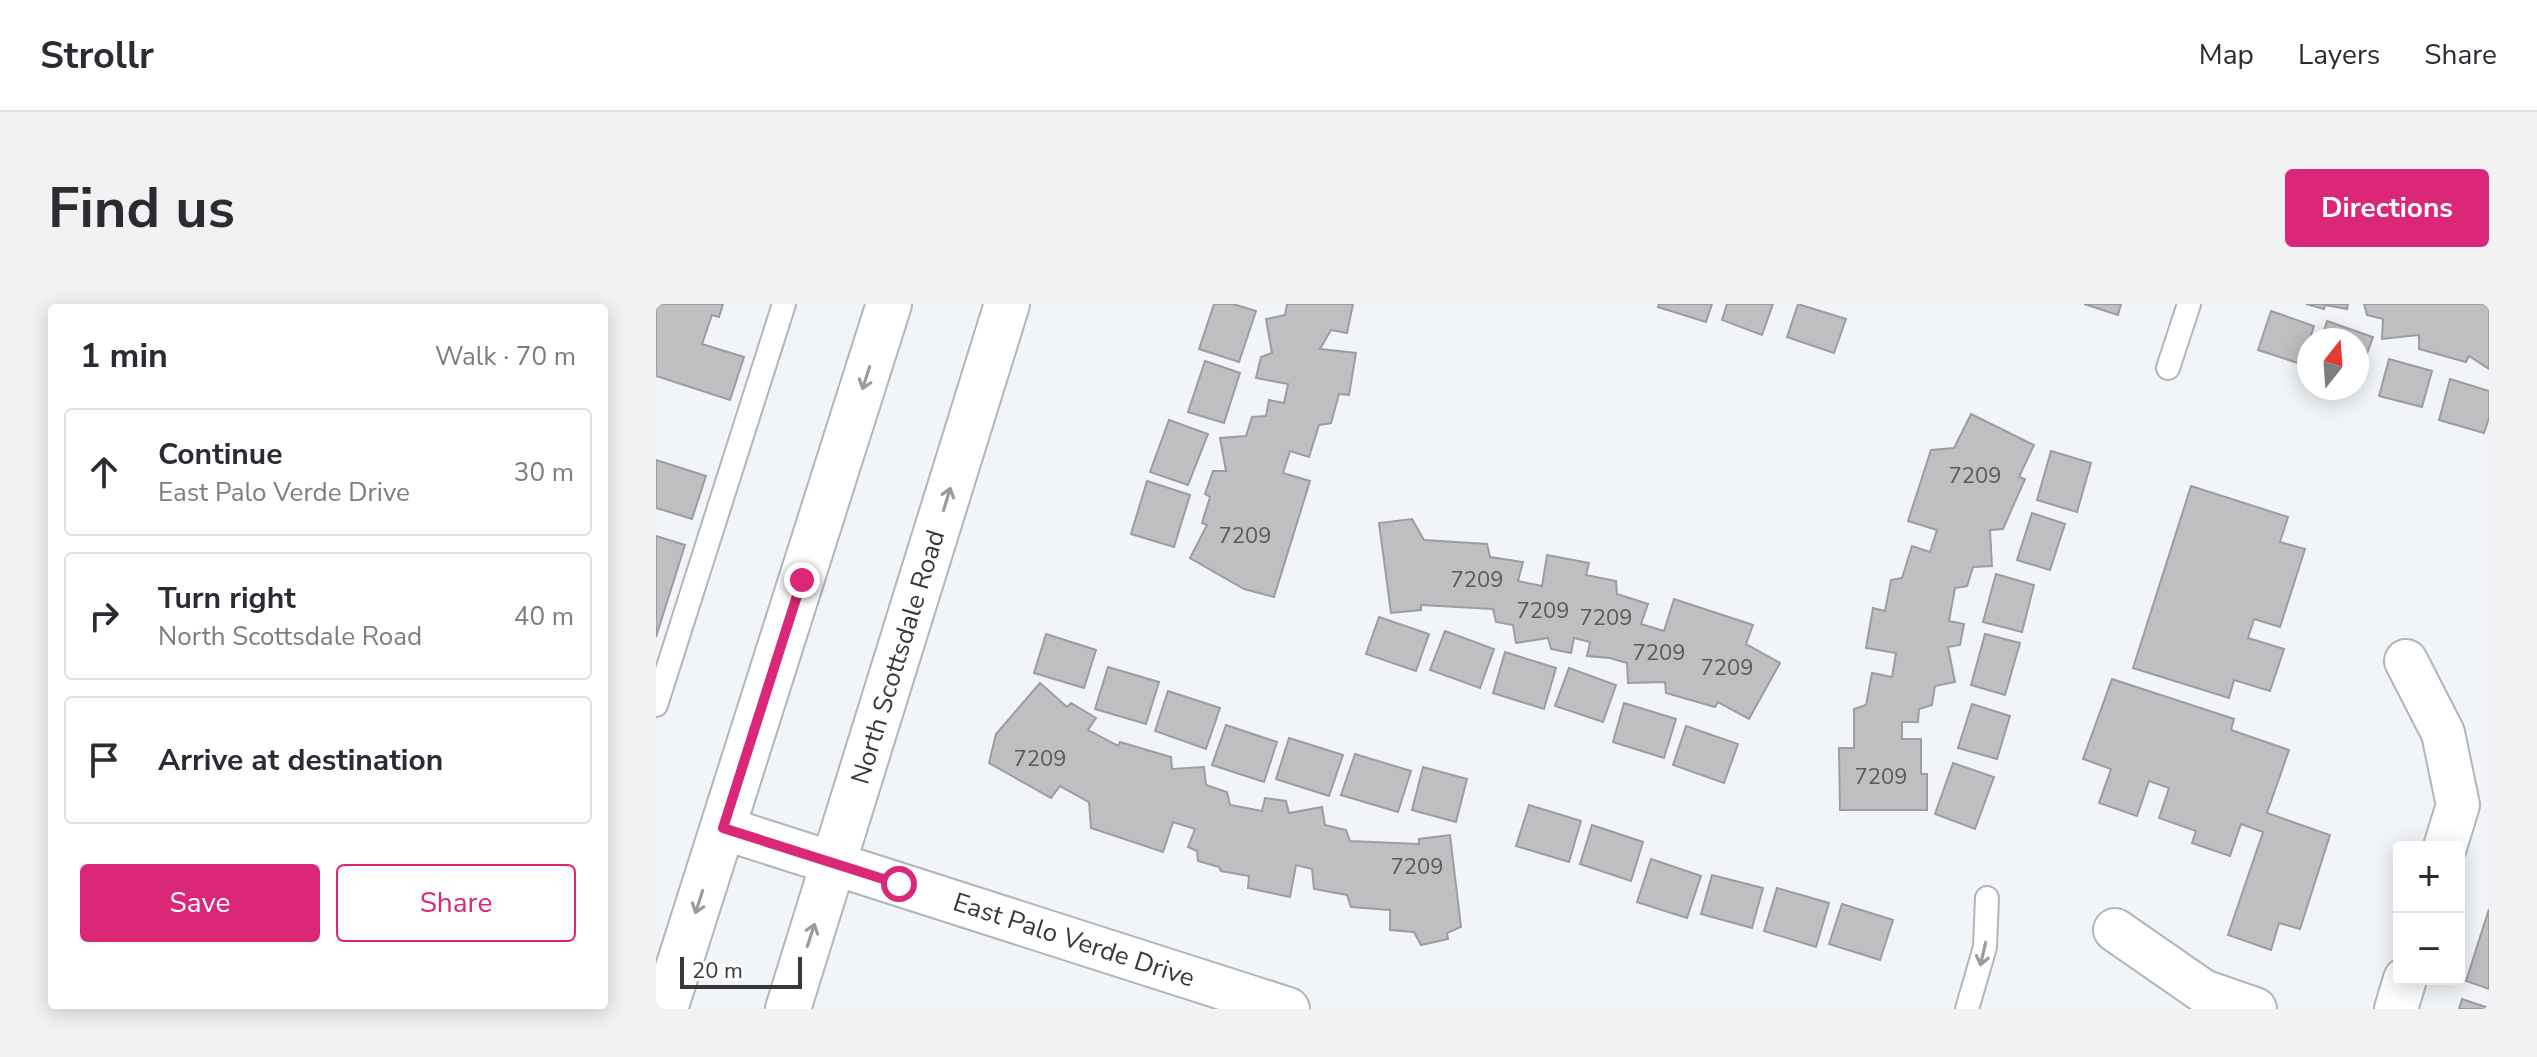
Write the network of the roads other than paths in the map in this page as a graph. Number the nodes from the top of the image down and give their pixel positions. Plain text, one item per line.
1 (784, 304) edge
2 (889, 304) edge
3 (1007, 304) edge
4 (2189, 304) edge
5 (2168, 368) dead end
6 (2406, 661) dead end
7 (656, 705) edge
8 (723, 828) junction
9 (2447, 841) edge
10 (834, 863) junction
11 (1987, 898) dead end
12 (2115, 930) dead end
13 (2403, 985) edge
14 (665, 1009) edge
15 (788, 1009) edge
16 (1288, 1009) edge
17 (1967, 1009) edge
18 (2255, 1009) edge
19 (2396, 1009) edge

1 - 7 lane
2 -> 8 main road
10 -> 3 main road, North Scottsdale Road
4 - 5 lane
6 - 9 street
8 - 10 street, East Palo Verde Drive
8 -> 14 main road
15 -> 10 main road, North Scottsdale Road
10 - 16 street, East Palo Verde Drive
11 -> 17 lane
12 - 18 street
13 - 19 street

